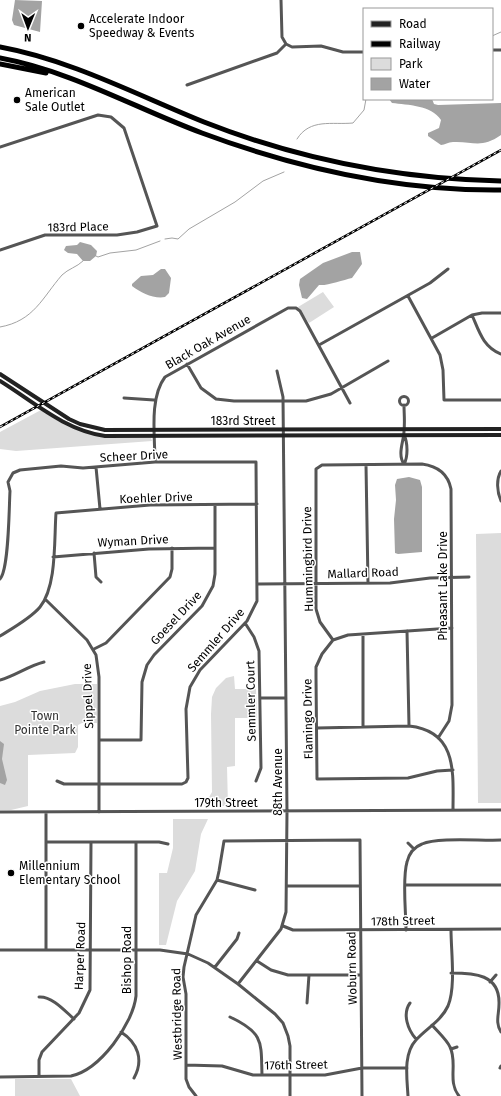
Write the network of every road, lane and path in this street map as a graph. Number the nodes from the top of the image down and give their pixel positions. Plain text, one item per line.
1 (281, 0) edge
2 (286, 44) junction
3 (0, 47) edge
4 (363, 52) edge
5 (0, 58) edge
6 (0, 64) edge
7 (72, 79) junction
8 (187, 85) dead end
9 (0, 147) edge
10 (501, 181) edge
11 (501, 190) edge
12 (0, 250) edge
13 (448, 269) dead end
14 (408, 296) junction
15 (501, 313) edge
16 (472, 315) junction
17 (432, 338) junction
18 (319, 345) junction
19 (501, 354) edge
20 (388, 361) dead end
21 (187, 364) junction
22 (277, 371) dead end
23 (0, 374) edge
24 (0, 381) edge
25 (342, 388) junction
26 (124, 398) dead end
27 (154, 400) junction
28 (501, 400) edge
29 (283, 401) junction
30 (350, 403) dead end
31 (404, 405) dead end
32 (501, 429) edge
33 (404, 430) junction
34 (155, 431) junction
35 (284, 431) junction
36 (501, 435) edge
37 (284, 436) junction
38 (404, 436) junction
39 (155, 437) junction
40 (155, 462) junction
41 (256, 462) joint
42 (404, 464) junction
43 (366, 465) junction
44 (96, 467) junction
45 (501, 471) edge
46 (316, 473) joint
47 (501, 501) edge
48 (257, 504) junction
49 (214, 505) junction
50 (100, 510) junction
51 (172, 548) junction
52 (215, 548) junction
53 (94, 553) junction
54 (53, 557) junction
55 (0, 559) edge
56 (6, 560) junction
57 (452, 578) junction
58 (469, 578) dead end
59 (0, 579) edge
60 (101, 582) dead end
61 (368, 583) junction
62 (258, 584) junction
63 (285, 584) junction
64 (316, 584) junction
65 (46, 599) junction
66 (245, 623) junction
67 (452, 628) junction
68 (407, 631) junction
69 (363, 634) junction
70 (0, 636) edge
71 (333, 640) junction
72 (94, 649) junction
73 (44, 662) dead end
74 (0, 680) edge
75 (260, 698) junction
76 (286, 698) junction
77 (409, 726) junction
78 (363, 727) junction
79 (316, 728) junction
80 (438, 738) junction
81 (99, 740) junction
82 (453, 770) junction
83 (57, 781) dead end
84 (256, 781) dead end
85 (99, 784) junction
86 (453, 810) junction
87 (501, 810) edge
88 (0, 812) edge
89 (46, 812) junction
90 (99, 812) junction
91 (287, 812) junction
92 (501, 840) edge
93 (287, 841) junction
94 (46, 842) junction
95 (90, 842) junction
96 (136, 842) junction
97 (408, 843) dead end
98 (168, 844) dead end
99 (414, 849) junction
100 (217, 880) junction
101 (406, 885) junction
102 (501, 885) edge
103 (287, 886) junction
104 (360, 886) junction
105 (255, 890) dead end
106 (283, 926) junction
107 (501, 929) edge
108 (361, 930) junction
109 (406, 930) junction
110 (451, 930) junction
111 (239, 933) dead end
112 (0, 950) edge
113 (46, 950) junction
114 (91, 950) junction
115 (136, 950) junction
116 (188, 954) junction
117 (257, 961) junction
118 (215, 967) junction
119 (451, 973) junction
120 (309, 975) junction
121 (361, 975) junction
122 (496, 975) dead end
123 (490, 982) junction
124 (238, 984) junction
125 (39, 997) dead end
126 (307, 1002) dead end
127 (410, 1003) dead end
128 (230, 1017) dead end
129 (74, 1019) junction
130 (432, 1025) junction
131 (121, 1032) junction
132 (501, 1032) edge
133 (416, 1039) junction
134 (457, 1047) dead end
135 (451, 1049) junction
136 (186, 1065) junction
137 (362, 1068) junction
138 (408, 1068) junction
139 (262, 1075) junction
140 (290, 1075) junction
141 (39, 1076) junction
142 (0, 1077) edge
143 (134, 1078) dead end
144 (196, 1096) edge
145 (290, 1096) edge
146 (362, 1096) edge
147 (408, 1096) edge
148 (459, 1096) edge

1 - 2 street
2 - 4 street
2 - 8 street
3 - 10 highway
5 - 7 highway
6 - 7 highway
7 - 11 highway
9 - 12 street, 183rd Place
13 - 14 street
14 - 17 street
14 - 18 street
15 - 16 street
16 - 17 street
16 - 19 street
17 - 28 street
18 - 21 street, Black Oak Avenue
18 - 25 street
20 - 25 street
21 - 27 street, Black Oak Avenue
21 - 29 street
22 - 29 street, 88th Avenue
23 - 34 street, 183rd Street
24 - 39 street, 183rd Street
25 - 29 street
25 - 30 street
26 - 27 street
27 - 34 street, Black Oak Avenue
29 - 35 street, 88th Avenue
31 - 33 street
32 - 33 street, 183rd Street
33 - 35 street, 183rd Street
33 - 38 street
34 - 35 street, 183rd Street
34 - 39 street, Black Oak Avenue
35 - 37 street, 88th Avenue
36 - 38 street, 183rd Street
37 - 38 street, 183rd Street
37 - 39 street, 183rd Street
37 - 63 street, 88th Avenue
38 - 42 street
39 - 40 street, Black Oak Avenue
40 - 41 street, Scheer Drive
40 - 44 street, Scheer Drive
41 - 48 street, Semmler Drive
42 - 43 street, Pheasant Lake Drive
42 - 57 street, Pheasant Lake Drive
43 - 46 street, Pheasant Lake Drive
43 - 61 street
44 - 50 street
44 - 56 street, Scheer Drive
45 - 47 street
46 - 64 street, Hummingbird Drive
48 - 49 street, Koehler Drive
48 - 62 street, Semmler Drive
49 - 50 street, Koehler Drive
49 - 52 street, Goesel Drive
50 - 54 street, Koehler Drive
51 - 52 street, Wyman Drive
51 - 53 street, Wyman Drive
51 - 72 street
52 - 81 street, Goesel Drive
53 - 54 street, Wyman Drive
53 - 60 street
54 - 65 street
55 - 56 street
56 - 59 street
57 - 58 street, Mallard Road
57 - 61 street, Mallard Road
57 - 67 street, Pheasant Lake Drive
61 - 64 street, Mallard Road
62 - 63 street, Mallard Road
62 - 66 street, Semmler Drive
63 - 64 street, Mallard Road
63 - 76 street, 88th Avenue
64 - 71 street, Hummingbird Drive
65 - 70 street
65 - 72 street, Sippel Drive
66 - 75 street, Semmler Court
66 - 85 street, Semmler Drive
67 - 68 street
67 - 80 street, Pheasant Lake Drive
68 - 69 street
68 - 77 street
69 - 71 street
69 - 78 street
71 - 79 street, Flamingo Drive
72 - 81 street, Sippel Drive
73 - 74 street
75 - 76 street
75 - 84 street, Semmler Court
76 - 91 street, 88th Avenue
77 - 78 street
77 - 80 street
78 - 79 street
79 - 82 street, Flamingo Drive
80 - 82 street
81 - 85 street, Sippel Drive
82 - 86 street
83 - 85 street
85 - 90 street, Sippel Drive
86 - 87 street, 179th Street
86 - 91 street, 179th Street
88 - 89 street, 179th Street
89 - 90 street, 179th Street
89 - 94 street
90 - 91 street, 179th Street
91 - 93 street, 88th Avenue
92 - 99 street
93 - 100 street, Westbridge Road
93 - 103 street, 88th Avenue
93 - 104 street, Woburn Road
94 - 95 street
94 - 113 street
95 - 96 street
95 - 114 street, Harper Road
96 - 98 street
96 - 115 street, Bishop Road
97 - 99 street
99 - 101 street
100 - 105 street
100 - 116 street, Westbridge Road
101 - 102 street
101 - 109 street
103 - 104 street
103 - 106 street, 88th Avenue
104 - 108 street, Woburn Road
106 - 108 street, 178th Street
106 - 117 street, 88th Avenue
107 - 110 street, 178th Street
108 - 109 street, 178th Street
108 - 121 street, Woburn Road
109 - 110 street, 178th Street
110 - 119 street
111 - 118 street
112 - 113 street
113 - 114 street
114 - 115 street
114 - 129 street, Harper Road
115 - 116 street
115 - 131 street, Bishop Road
116 - 118 street
116 - 136 street, Westbridge Road
117 - 120 street
117 - 124 street, 88th Avenue
118 - 124 street
119 - 123 street
119 - 130 street
120 - 121 street
120 - 126 street
121 - 137 street, Woburn Road
122 - 123 street
123 - 132 street
124 - 140 street
125 - 129 street
127 - 133 street
128 - 139 street
129 - 141 street, Harper Road
130 - 133 street
130 - 135 street
131 - 141 street, Bishop Road
131 - 143 street
133 - 138 street
134 - 135 street
135 - 148 street
136 - 139 street, 176th Street
136 - 144 street, Westbridge Road
137 - 138 street, 176th Street
137 - 140 street, 176th Street
137 - 146 street, Woburn Road
138 - 147 street
139 - 140 street, 176th Street
140 - 145 street
141 - 142 street, Bishop Road

